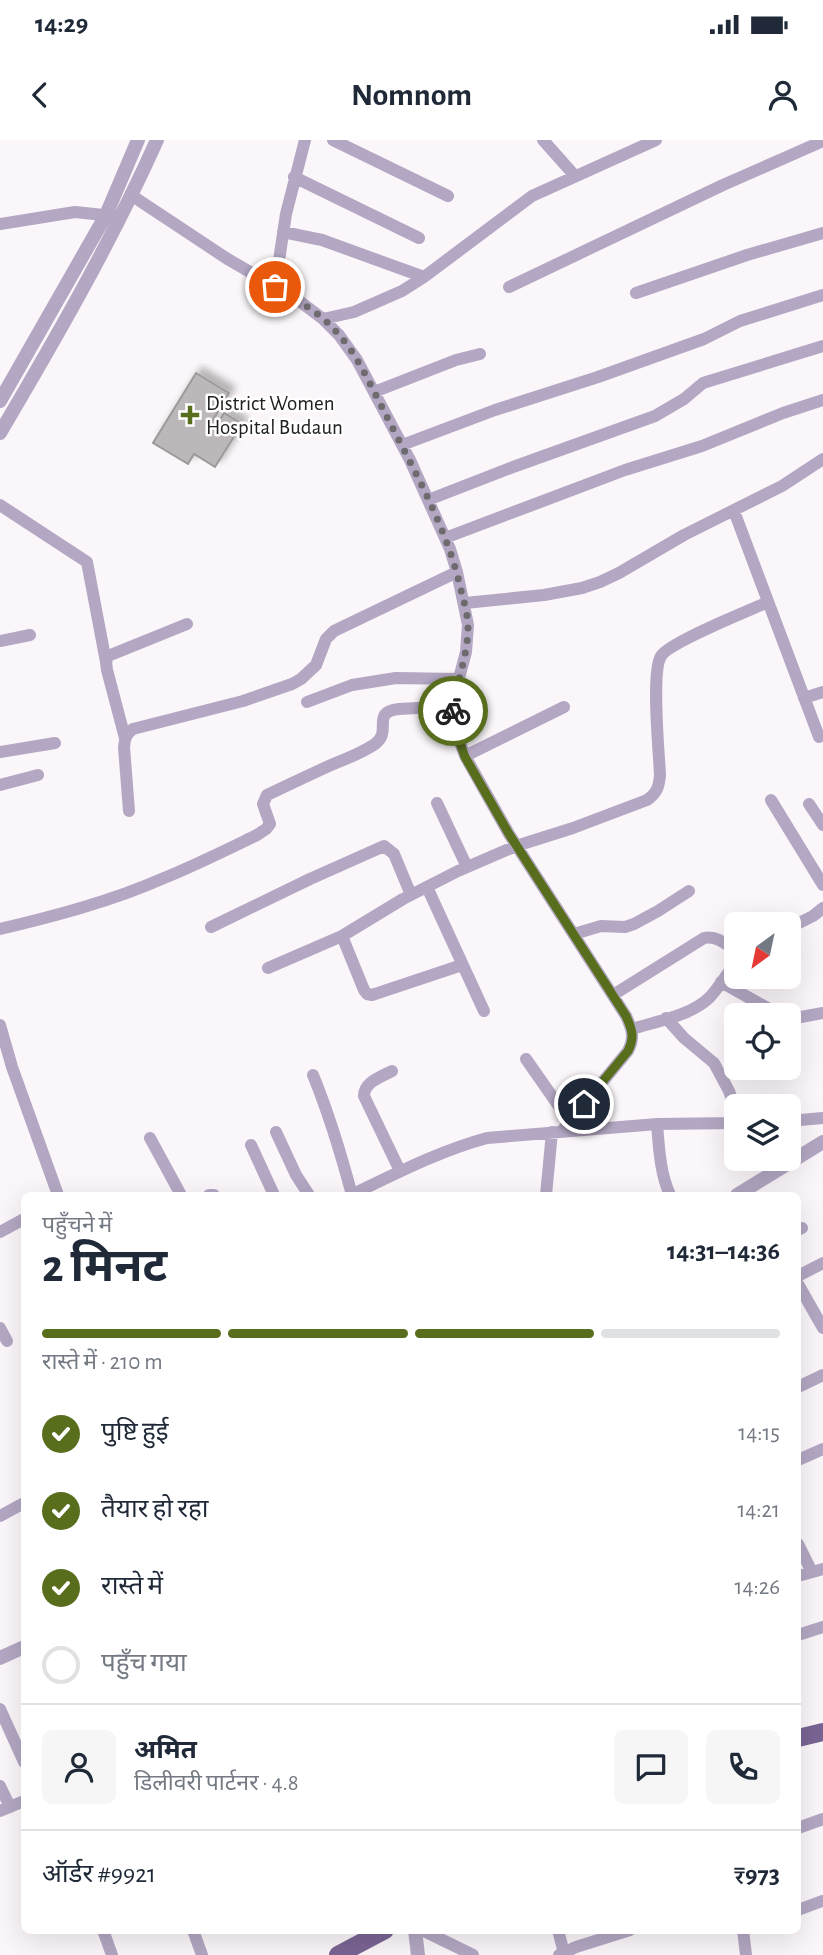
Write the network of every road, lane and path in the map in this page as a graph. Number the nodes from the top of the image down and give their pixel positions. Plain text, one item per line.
1 (139, 140) edge
2 (157, 140) edge
3 (304, 140) edge
4 (333, 140) edge
5 (543, 140) edge
6 (656, 140) edge
7 (823, 141) edge
8 (146, 163) junction
9 (575, 176) junction
10 (294, 177) junction
11 (131, 195) junction
12 (448, 196) dead end
13 (113, 216) junction
14 (0, 224) edge
15 (283, 232) junction
16 (823, 233) edge
17 (419, 238) dead end
18 (424, 277) junction
19 (275, 287) junction
20 (509, 287) dead end
21 (636, 293) dead end
22 (823, 295) edge
23 (323, 319) junction
24 (823, 346) edge
25 (480, 354) dead end
26 (374, 392) junction
27 (823, 400) edge
28 (0, 401) edge
29 (0, 433) edge
30 (402, 445) junction
31 (823, 459) edge
32 (428, 500) junction
33 (0, 505) edge
34 (734, 511) junction
35 (445, 538) junction
36 (457, 572) junction
37 (768, 602) junction
38 (465, 603) junction
39 (187, 625) dead end
40 (30, 635) dead end
41 (0, 641) edge
42 (106, 662) junction
43 (459, 679) junction
44 (823, 692) edge
45 (804, 698) junction
46 (307, 702) dead end
47 (454, 706) junction
48 (564, 707) dead end
49 (819, 737) dead end
50 (124, 738) junction
51 (55, 743) dead end
52 (0, 752) edge
53 (465, 757) junction
54 (38, 775) dead end
55 (0, 785) edge
56 (771, 800) dead end
57 (437, 803) dead end
58 (809, 804) dead end
59 (129, 811) dead end
60 (823, 825) edge
61 (516, 846) junction
62 (467, 867) junction
63 (823, 885) edge
64 (427, 887) junction
65 (689, 891) dead end
66 (411, 895) junction
67 (823, 908) edge
68 (802, 922) edge
69 (211, 927) dead end
70 (0, 929) edge
71 (574, 934) junction
72 (342, 936) junction
73 (724, 943) edge
74 (462, 965) junction
75 (268, 968) dead end
76 (724, 978) edge
77 (721, 982) junction
78 (612, 995) junction
79 (759, 1003) edge
80 (484, 1011) dead end
81 (823, 1013) edge
82 (801, 1017) edge
83 (666, 1018) junction
84 (0, 1025) edge
85 (632, 1029) junction
86 (526, 1059) dead end
87 (392, 1071) dead end
88 (313, 1075) dead end
89 (730, 1094) edge
90 (823, 1118) edge
91 (801, 1120) edge
92 (724, 1123) edge
93 (657, 1124) junction
94 (561, 1129) junction
95 (276, 1132) dead end
96 (150, 1138) dead end
97 (823, 1142) edge
98 (251, 1145) dead end
99 (400, 1171) junction
100 (57, 1192) edge
101 (179, 1192) edge
102 (273, 1192) edge
103 (307, 1192) edge
104 (350, 1192) edge
105 (357, 1192) edge
106 (547, 1192) edge
107 (669, 1192) edge
108 (742, 1192) edge
109 (21, 1221) edge
110 (0, 1232) edge
111 (823, 1263) edge
112 (801, 1274) edge
113 (801, 1289) edge
114 (0, 1328) edge
115 (823, 1328) edge
116 (7, 1341) dead end
117 (823, 1376) edge
118 (801, 1386) edge
119 (823, 1449) edge
120 (801, 1459) edge
121 (21, 1505) edge
122 (0, 1516) edge
123 (801, 1548) edge
124 (817, 1571) edge
125 (823, 1627) edge
126 (801, 1634) edge
127 (21, 1648) edge
128 (0, 1658) edge
129 (0, 1709) edge
130 (19, 1732) edge
131 (821, 1737) edge
132 (801, 1738) edge
133 (0, 1786) edge
134 (5, 1809) edge
135 (823, 1819) edge
136 (801, 1827) edge
137 (822, 1901) edge
138 (801, 1909) edge
139 (104, 1934) edge
140 (194, 1934) edge
141 (377, 1934) edge
142 (415, 1934) edge
143 (430, 1934) edge
144 (559, 1934) edge
145 (617, 1934) edge
146 (743, 1934) edge
147 (562, 1954) edge
148 (745, 1954) edge
149 (112, 1955) edge
150 (202, 1955) edge
151 (338, 1955) edge
152 (418, 1955) edge
153 (473, 1955) edge

1 - 8 street
1 - 13 street
2 - 8 street
3 - 10 street
4 - 12 street
5 - 9 street
6 - 9 street
7 - 20 street
8 - 11 street
9 - 18 street
10 - 15 street
10 - 17 street
11 - 13 street
11 - 19 street
13 - 14 street
13 - 28 street
13 - 29 street
15 - 18 street
15 - 19 street
16 - 21 street
18 - 23 street
19 - 23 street
22 - 30 street
23 - 26 street
24 - 32 street
25 - 26 street
26 - 30 street
27 - 35 street
30 - 32 street
31 - 34 street
32 - 35 street
33 - 42 street
34 - 37 street
34 - 38 street
35 - 36 street
36 - 38 street
36 - 50 street
37 - 45 street
37 - 61 street
38 - 43 street
39 - 42 street
40 - 41 street
42 - 50 street
43 - 46 street
43 - 47 street
44 - 45 street
45 - 49 street
47 - 53 street
47 - 70 street
48 - 53 street
50 - 59 street
51 - 52 street
53 - 61 street
54 - 55 street
56 - 63 street
57 - 62 street
58 - 60 street
61 - 62 street
61 - 71 street
62 - 64 street
64 - 66 street
64 - 74 street
65 - 71 street
66 - 69 street
66 - 72 street
67 - 68 street
71 - 78 street
72 - 74 street
72 - 75 street
73 - 78 street
74 - 80 street
76 - 77 street
77 - 79 street
77 - 83 street
78 - 85 street
81 - 82 street
83 - 85 street
83 - 89 street
84 - 100 street
85 - 94 street
86 - 94 street
87 - 99 street
88 - 104 street
90 - 91 street
92 - 93 street
93 - 94 street
93 - 107 street
94 - 99 street
94 - 106 street
95 - 103 street
96 - 101 street
97 - 108 street
98 - 102 street
99 - 105 street
109 - 110 street
111 - 112 street
113 - 115 street
114 - 116 street
117 - 118 street
119 - 120 street
121 - 122 street
123 - 124 street
125 - 126 street
127 - 128 street
129 - 130 street
131 - 132 main road
133 - 134 street
135 - 136 street
137 - 138 street
139 - 149 street
140 - 150 street
141 - 151 main road
142 - 152 street
143 - 153 street
144 - 147 street
145 - 147 street
146 - 148 street

